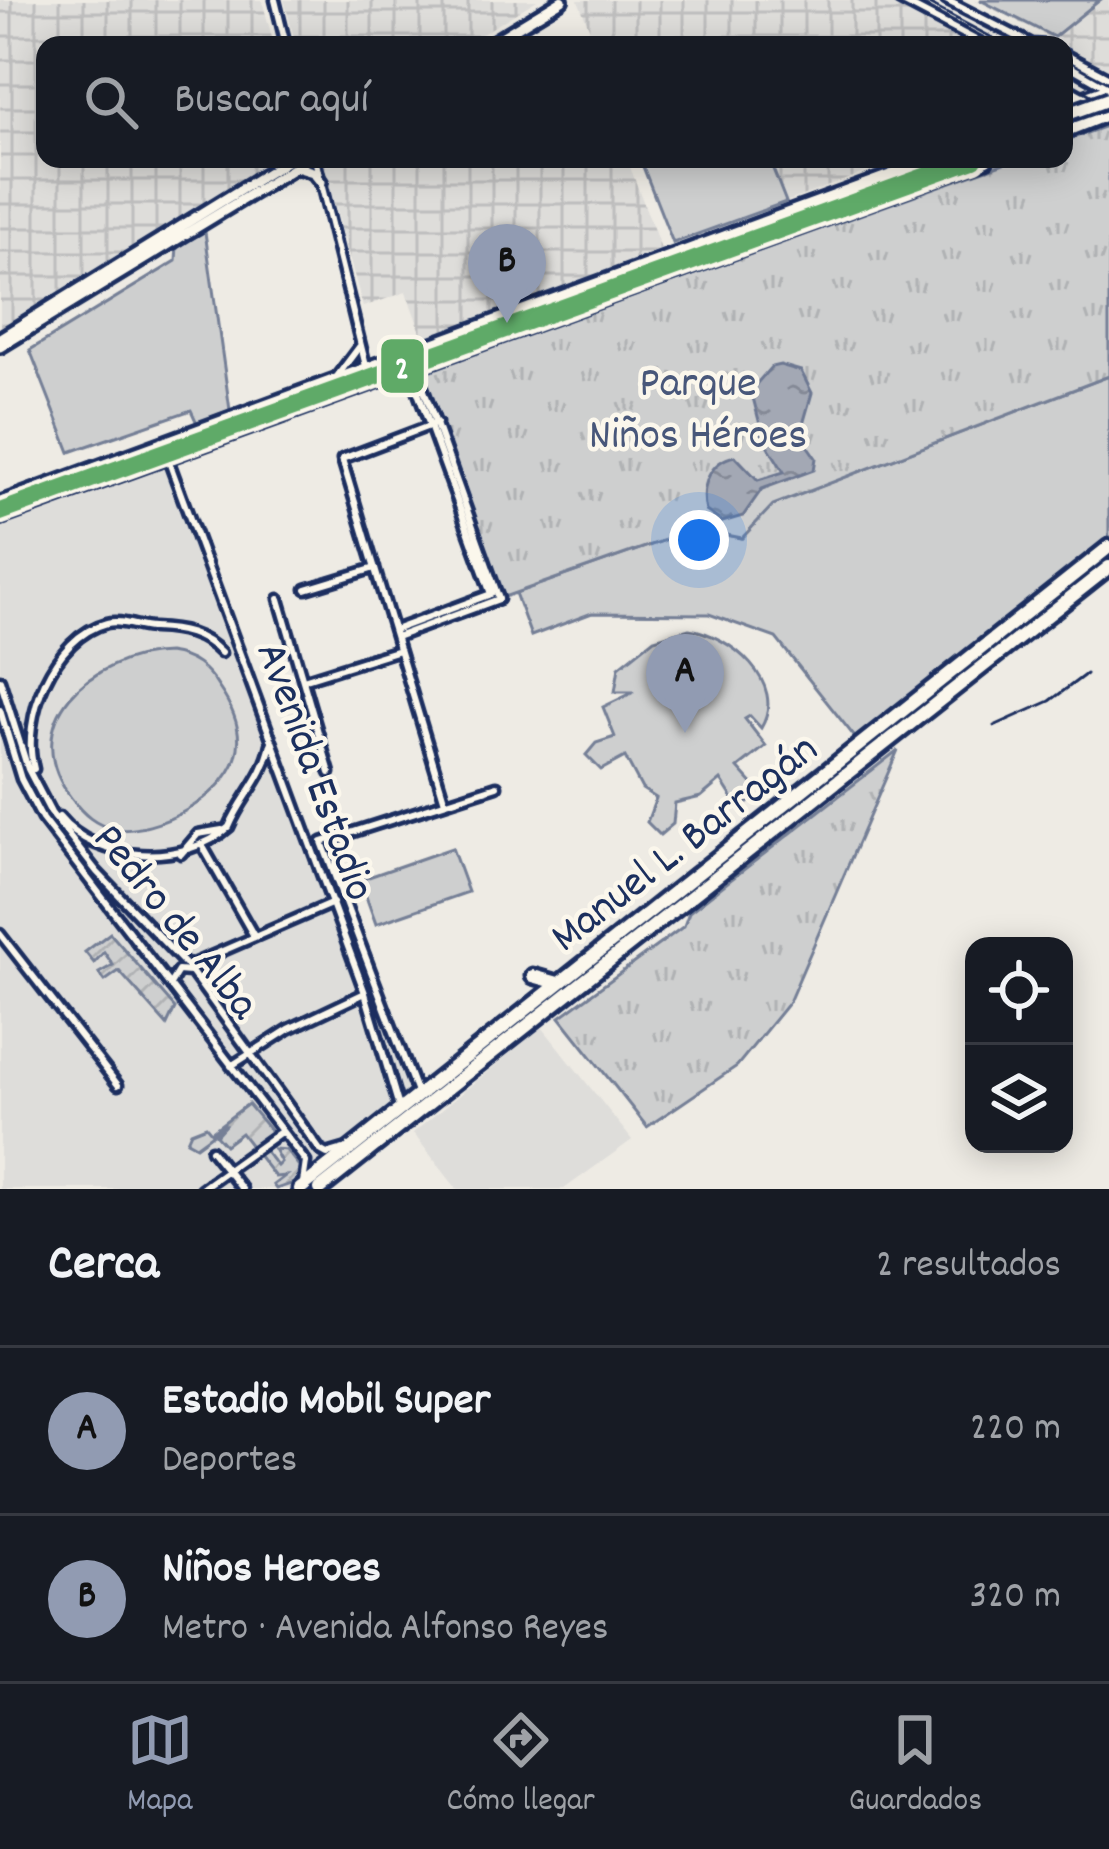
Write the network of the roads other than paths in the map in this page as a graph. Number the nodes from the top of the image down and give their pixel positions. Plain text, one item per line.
1 (275, 0) edge
2 (562, 0) edge
3 (946, 0) edge
4 (903, 1) edge
5 (284, 36) edge
6 (503, 36) edge
7 (968, 36) edge
8 (1016, 36) edge
9 (1073, 62) edge
10 (1073, 65) edge
11 (1109, 78) edge
12 (1073, 91) edge
13 (1109, 93) edge
14 (1086, 98) junction
15 (1073, 105) edge
16 (1073, 107) edge
17 (1109, 114) edge
18 (1073, 130) edge
19 (285, 168) edge
20 (285, 168) edge
21 (304, 168) edge
22 (315, 168) edge
23 (899, 168) edge
24 (912, 168) edge
25 (961, 168) edge
26 (979, 168) edge
27 (320, 182) junction
28 (861, 186) junction
29 (838, 212) junction
30 (584, 289) junction
31 (611, 294) junction
32 (0, 338) edge
33 (361, 344) junction
34 (0, 347) edge
35 (412, 367) junction
36 (360, 372) junction
37 (392, 374) junction
38 (330, 383) junction
39 (434, 424) junction
40 (167, 455) junction
41 (118, 461) junction
42 (80, 488) junction
43 (0, 505) edge
44 (0, 517) edge
45 (1109, 548) edge
46 (1109, 566) edge
47 (375, 568) junction
48 (306, 590) dead end
49 (279, 599) dead end
50 (395, 633) junction
51 (400, 650) junction
52 (221, 653) dead end
53 (0, 680) edge
54 (303, 680) junction
55 (3, 694) edge
56 (0, 710) edge
57 (272, 741) junction
58 (34, 769) dead end
59 (330, 772) dead end
60 (497, 786) dead end
61 (445, 802) junction
62 (59, 817) dead end
63 (226, 830) junction
64 (202, 845) junction
65 (181, 854) junction
66 (333, 903) junction
67 (0, 934) edge
68 (254, 936) junction
69 (586, 962) junction
70 (190, 969) junction
71 (533, 976) dead end
72 (558, 983) junction
73 (170, 988) junction
74 (365, 994) junction
75 (498, 1034) junction
76 (248, 1057) junction
77 (230, 1066) junction
78 (118, 1085) dead end
79 (418, 1097) junction
80 (400, 1110) junction
81 (282, 1131) junction
82 (356, 1145) junction
83 (211, 1150) dead end
84 (229, 1173) junction
85 (201, 1189) edge
86 (242, 1189) edge
87 (300, 1189) edge
88 (320, 1189) edge

1 - 5 street
2 - 6 main road
3 - 8 street
4 - 7 street
9 - 11 street
10 - 13 street
12 - 14 street
13 - 14 highway
13 - 16 highway, bridge
14 - 15 highway
14 - 17 street
17 - 18 highway
19 - 32 main road
20 - 34 main road
21 - 27 main road
22 - 27 street
23 - 28 highway
24 - 28 highway
25 - 29 highway
26 - 29 highway
27 - 33 street
28 - 30 highway
29 - 31 highway
30 - 31 highway
30 - 36 highway
31 - 35 highway
33 - 36 street
33 - 38 street
35 - 37 highway
35 - 39 street
36 - 37 highway
36 - 38 highway
37 - 40 highway
38 - 41 highway
39 - 47 street
39 - 50 street
40 - 42 highway
40 - 57 street, Avenida Estadio
41 - 42 highway
41 - 43 highway
42 - 44 highway
45 - 69 highway, Manuel L. Barragán
46 - 88 highway, Manuel L. Barragán
47 - 48 street
47 - 50 street
49 - 54 street
50 - 51 street
51 - 54 street
51 - 61 street
52 - 58 street
53 - 55 street, Pedro de Alba
54 - 59 street
55 - 70 street, Pedro de Alba
56 - 73 street, Pedro de Alba
57 - 63 street
57 - 66 street, Avenida Estadio
60 - 61 street
61 - 79 street
62 - 65 street
63 - 64 street
63 - 65 street
64 - 65 street
64 - 68 street
66 - 68 street
66 - 74 street, Avenida Estadio
67 - 78 street
68 - 70 street
69 - 72 highway, Manuel L. Barragán
69 - 75 highway
70 - 73 street
70 - 76 street, Pedro de Alba
71 - 72 highway
72 - 75 highway, Manuel L. Barragán
73 - 77 street, Pedro de Alba
74 - 76 street
74 - 80 street, Avenida Estadio
75 - 79 highway, Manuel L. Barragán
76 - 77 street
76 - 82 street, Pedro de Alba
77 - 81 street, Pedro de Alba
79 - 80 highway, Manuel L. Barragán
80 - 82 highway, Manuel L. Barragán
81 - 84 street
81 - 87 street, Pedro de Alba
82 - 87 highway, Manuel L. Barragán
83 - 84 street
84 - 85 street
84 - 86 street

